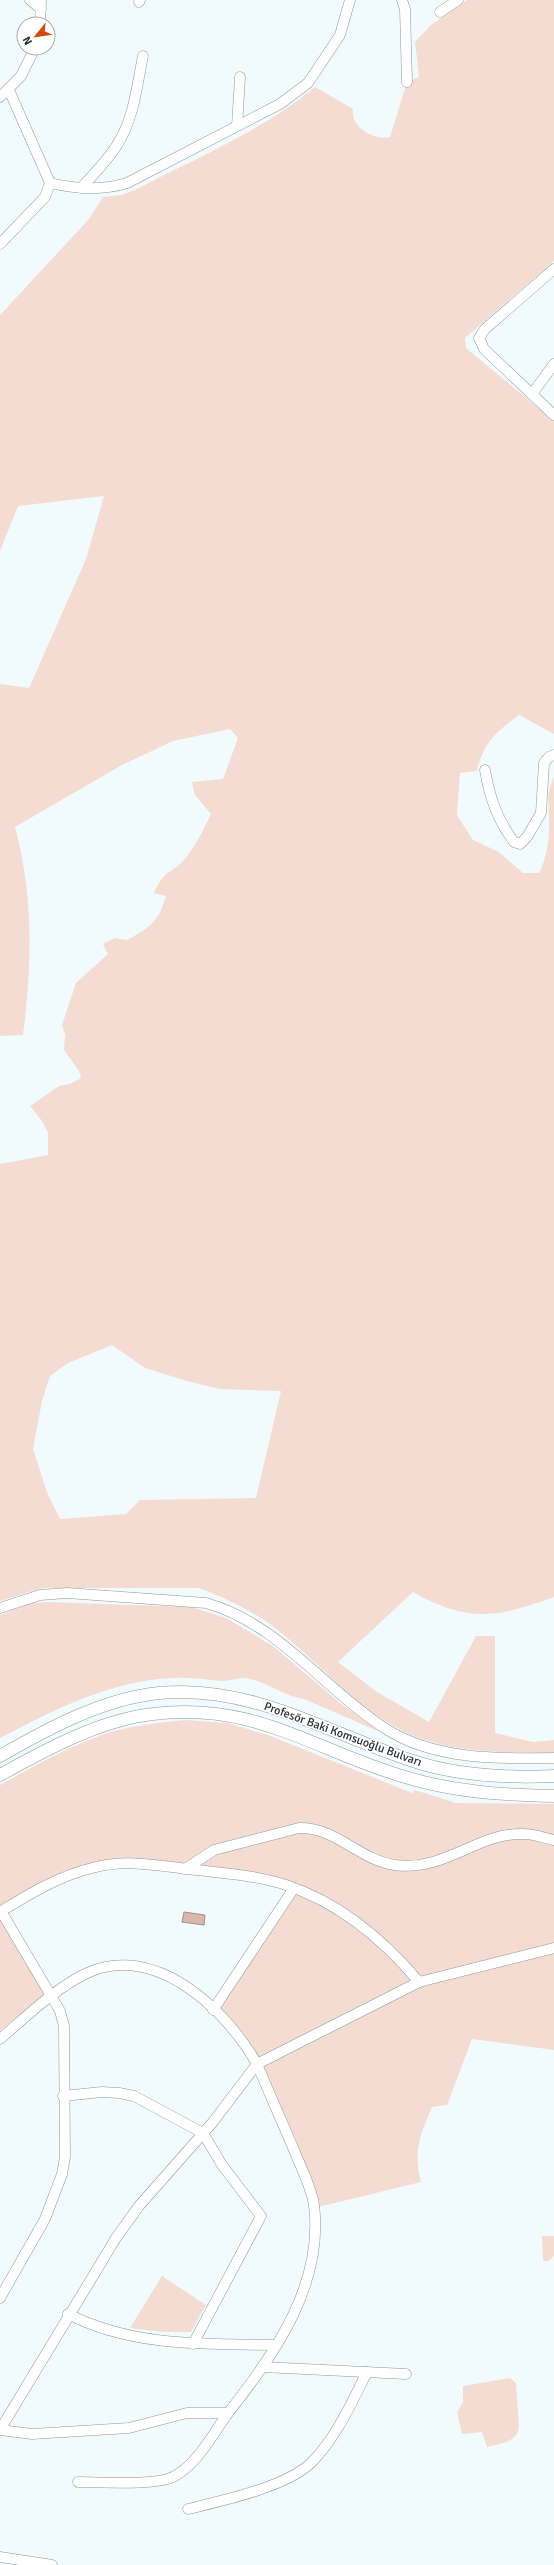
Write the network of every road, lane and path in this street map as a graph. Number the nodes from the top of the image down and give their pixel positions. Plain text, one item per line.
1 (30, 0) edge
2 (350, 0) edge
3 (402, 0) edge
4 (458, 0) edge
5 (41, 4) edge
6 (440, 12) dead end
7 (40, 16) edge
8 (31, 56) edge
9 (143, 56) dead end
10 (240, 77) dead end
11 (407, 82) dead end
12 (8, 90) junction
13 (0, 97) edge
14 (238, 126) junction
15 (50, 183) junction
16 (81, 188) junction
17 (0, 244) edge
18 (554, 269) edge
19 (554, 364) edge
20 (532, 394) junction
21 (554, 415) edge
22 (554, 755) edge
23 (485, 770) dead end
24 (0, 1608) edge
25 (2, 1753) edge
26 (554, 1758) edge
27 (0, 1775) edge
28 (554, 1776) edge
29 (554, 1796) edge
30 (554, 1840) edge
31 (185, 1869) junction
32 (294, 1888) junction
33 (1, 1911) edge
34 (554, 1948) edge
35 (419, 1982) junction
36 (52, 1995) junction
37 (213, 2010) junction
38 (0, 2039) edge
39 (257, 2064) junction
40 (63, 2096) junction
41 (203, 2133) junction
42 (0, 2298) edge
43 (68, 2314) junction
44 (193, 2344) junction
45 (276, 2345) junction
46 (263, 2367) junction
47 (367, 2372) junction
48 (406, 2374) dead end
49 (228, 2413) junction
50 (0, 2430) edge
51 (78, 2482) dead end
52 (188, 2509) dead end
53 (0, 2557) edge
54 (52, 2565) edge

1 - 5 street
2 - 14 street
3 - 11 street
4 - 6 street
5 - 7 street
8 - 12 street
9 - 16 street
10 - 14 street
12 - 13 street
12 - 15 street
14 - 16 street
15 - 16 street
15 - 17 street
18 - 20 street
19 - 20 street
20 - 21 street
22 - 23 street
24 - 26 street
25 - 28 main road, Profesör Baki Komsuoğlu Bulvarı
27 - 29 main road, Profesör Baki Komsuoğlu Bulvarı
30 - 31 street
31 - 32 street
31 - 33 street
32 - 35 street
32 - 37 street
33 - 36 street
34 - 35 street
35 - 39 street
36 - 37 street
36 - 38 street
36 - 40 street
37 - 39 street
39 - 41 street
39 - 45 street
40 - 41 street
40 - 42 street
41 - 43 street
41 - 44 street
43 - 44 street
43 - 50 street
44 - 45 street
45 - 46 street
46 - 47 street
46 - 49 street
47 - 48 street
47 - 52 street
49 - 50 street
49 - 51 street
53 - 54 street

